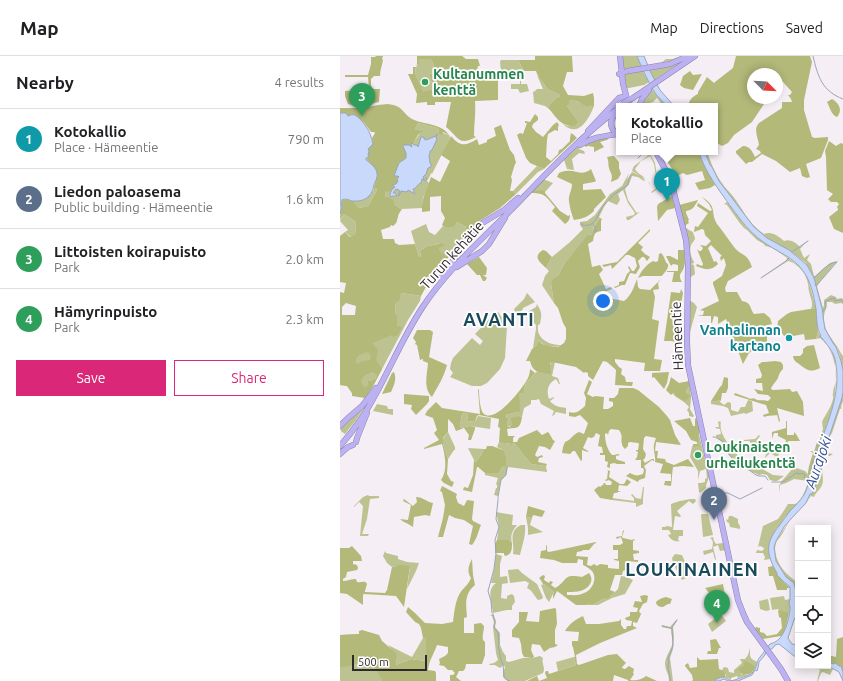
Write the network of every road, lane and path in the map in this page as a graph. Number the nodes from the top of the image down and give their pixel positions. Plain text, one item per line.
1 (619, 56) edge
2 (690, 56) edge
3 (695, 56) edge
4 (620, 65) junction
5 (628, 71) junction
6 (620, 73) junction
7 (658, 81) junction
8 (648, 88) junction
9 (624, 103) edge
10 (640, 103) edge
11 (616, 108) edge
12 (616, 109) edge
13 (616, 110) edge
14 (616, 113) edge
15 (616, 132) edge
16 (586, 133) junction
17 (616, 133) edge
18 (656, 155) edge
19 (563, 158) junction
20 (523, 194) junction
21 (517, 203) junction
22 (483, 236) junction
23 (432, 291) junction
24 (378, 385) junction
25 (374, 398) junction
26 (340, 426) edge
27 (340, 442) edge
28 (340, 446) edge
29 (340, 454) edge
30 (788, 681) edge

1 - 4 highway
1 - 6 highway
2 - 5 highway
2 - 7 highway, Turun kehätie
3 - 7 highway, Turun kehätie
4 - 5 highway
4 - 6 highway
5 - 6 highway
6 - 9 highway
7 - 8 highway, Turun kehätie
8 - 9 highway, Turun kehätie
8 - 10 highway
11 - 16 highway
12 - 16 highway, Turun kehätie
13 - 19 highway, Turun kehätie
14 - 15 highway
16 - 20 highway, Turun kehätie
17 - 19 highway
18 - 30 highway, Hämeentie
19 - 21 highway, Turun kehätie
20 - 22 highway, Turun kehätie
20 - 23 highway
21 - 22 highway, Turun kehätie
21 - 23 highway
22 - 23 highway, Turun kehätie
23 - 24 highway, Turun kehätie
23 - 25 highway, Turun kehätie
24 - 26 highway
24 - 27 highway, Turun kehätie
25 - 28 highway, Turun kehätie
25 - 29 highway

